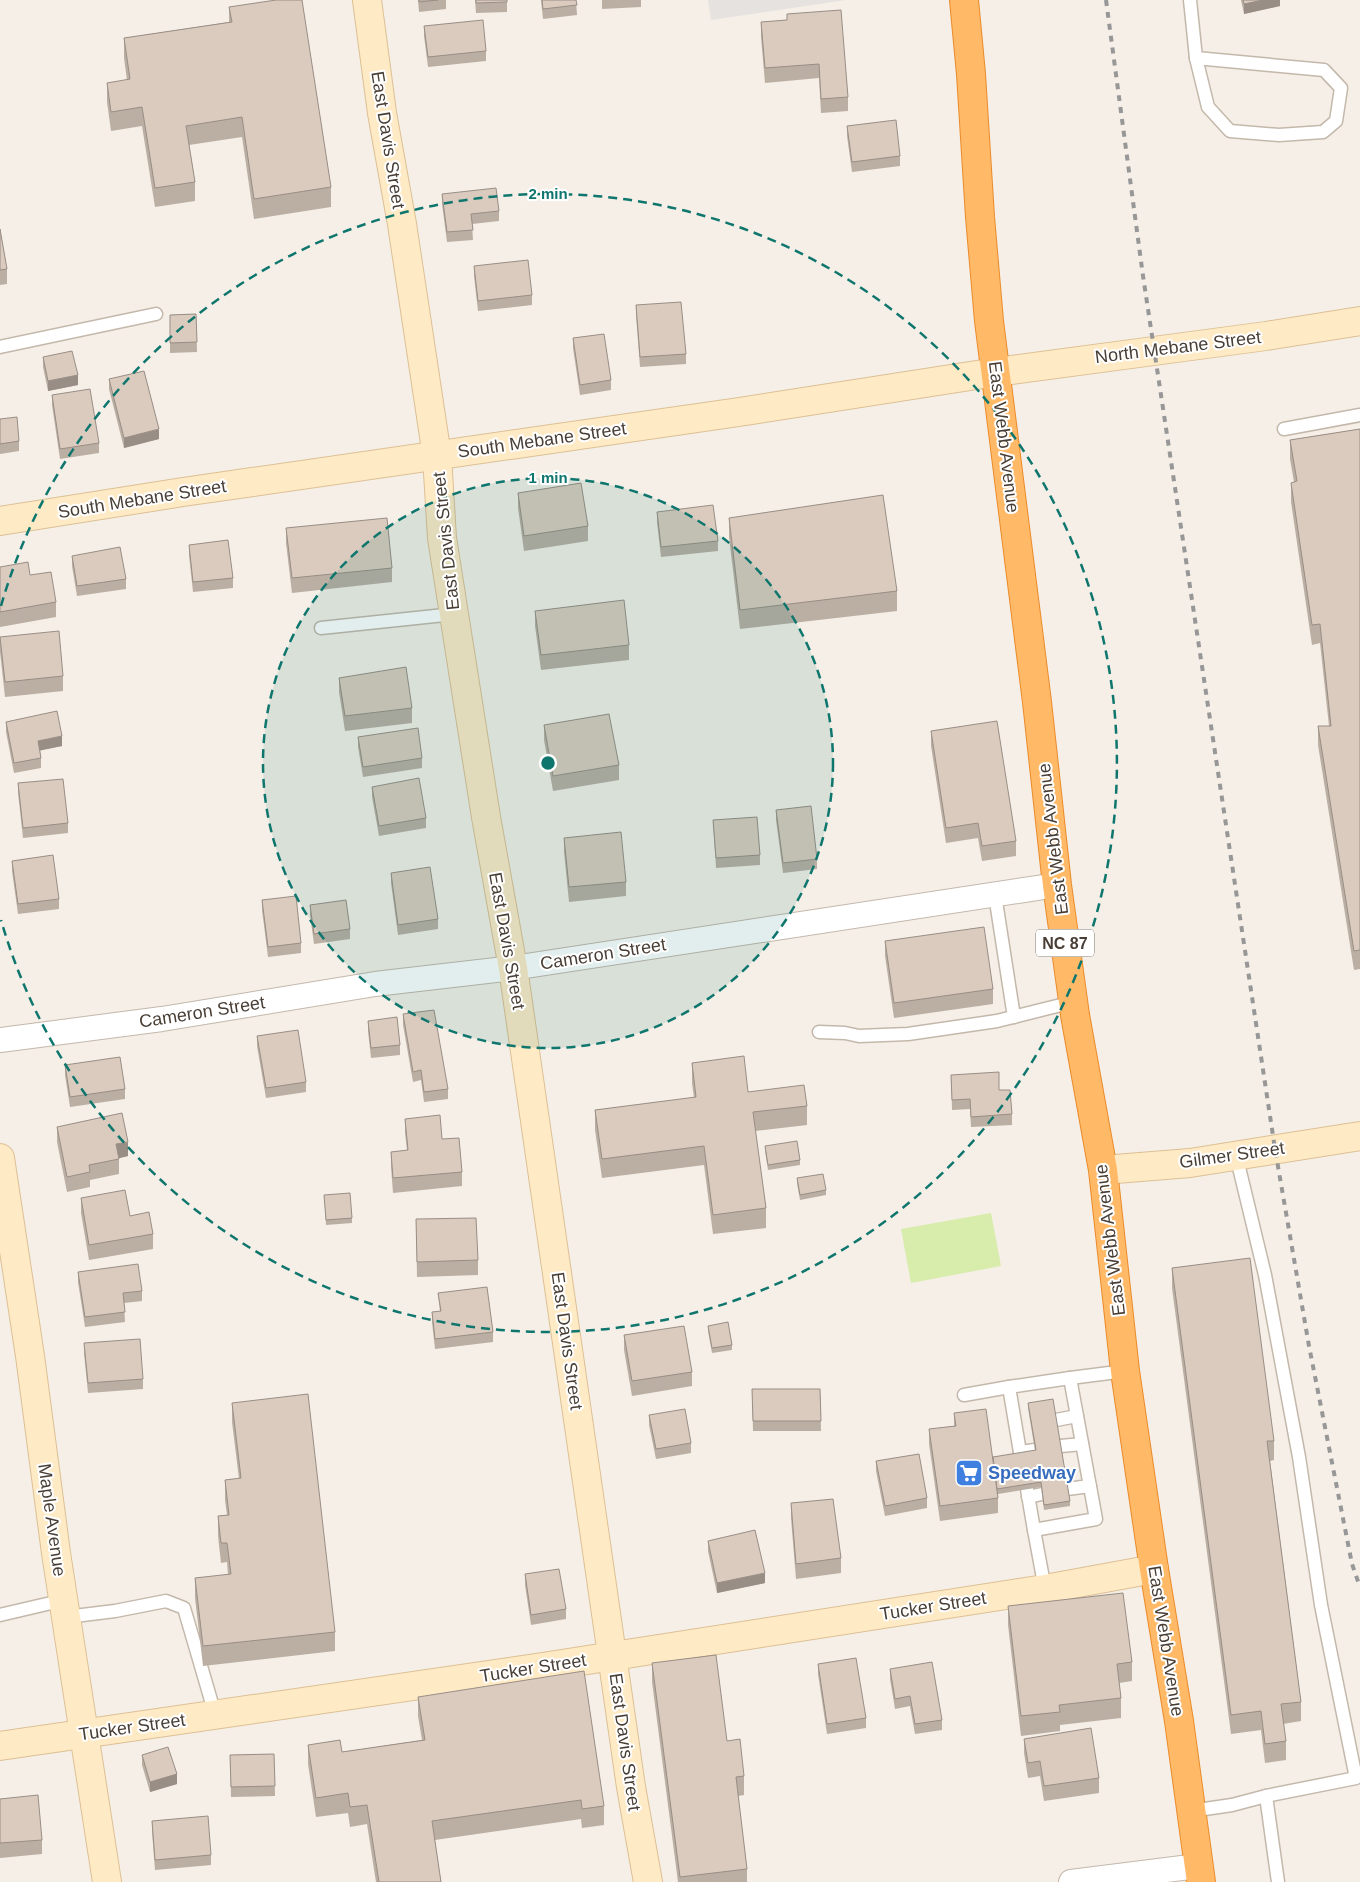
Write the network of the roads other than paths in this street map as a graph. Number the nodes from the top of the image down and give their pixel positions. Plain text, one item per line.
1 (367, 0) edge
2 (964, 0) edge
3 (1190, 0) edge
4 (1196, 58) junction
5 (156, 314) dead end
6 (1360, 321) edge
7 (0, 347) edge
8 (996, 372) junction
9 (1360, 415) edge
10 (1284, 429) dead end
11 (437, 456) junction
12 (0, 521) edge
13 (454, 614) junction
14 (321, 628) dead end
15 (1057, 885) junction
16 (995, 895) junction
17 (513, 968) junction
18 (1073, 1002) junction
19 (1014, 1017) junction
20 (819, 1032) dead end
21 (0, 1040) edge
22 (1360, 1136) edge
23 (1236, 1155) junction
24 (0, 1158) edge
25 (1103, 1170) junction
26 (1126, 1371) junction
27 (1070, 1378) junction
28 (1009, 1387) junction
29 (964, 1396) dead end
30 (1077, 1416) junction
31 (1056, 1420) edge
32 (1030, 1422) edge
33 (1016, 1424) junction
34 (1082, 1444) junction
35 (1061, 1446) edge
36 (1035, 1450) edge
37 (1090, 1486) junction
38 (1067, 1489) edge
39 (1042, 1494) edge
40 (1034, 1530) junction
41 (1154, 1569) junction
42 (1045, 1589) junction
43 (65, 1608) junction
44 (0, 1615) edge
45 (613, 1655) junction
46 (214, 1714) junction
47 (84, 1734) junction
48 (0, 1746) edge
49 (1358, 1780) edge
50 (1266, 1796) junction
51 (1191, 1811) junction
52 (1199, 1874) edge
53 (107, 1882) edge
54 (648, 1882) edge
55 (1071, 1882) edge
56 (1278, 1882) edge

1 - 11 street, East Davis Street
2 - 8 highway, East Webb Avenue / NC 87
3 - 4 lane
4 - 4 lane
5 - 7 lane
6 - 8 street, North Mebane Street
8 - 11 street, South Mebane Street
8 - 15 highway, East Webb Avenue / NC 87
9 - 10 lane
11 - 12 street, South Mebane Street
11 - 13 street, East Davis Street
13 - 14 lane
13 - 17 street, East Davis Street
15 - 16 street, Cameron Street
15 - 18 highway, East Webb Avenue / NC 87
16 - 17 street, Cameron Street
16 - 19 lane
17 - 21 street, Cameron Street
17 - 45 street, East Davis Street
18 - 19 lane
18 - 25 highway, East Webb Avenue / NC 87
19 - 20 lane
22 - 23 street, Gilmer Street
23 - 25 street, Gilmer Street
23 - 49 lane
24 - 43 street, Maple Avenue
25 - 26 highway, East Webb Avenue / NC 87
26 - 27 lane
26 - 41 highway, East Webb Avenue / NC 87
27 - 28 lane
27 - 30 lane
28 - 29 lane
28 - 33 lane
30 - 31 lane
30 - 34 lane
32 - 33 lane
33 - 36 lane
34 - 35 lane
34 - 37 lane
37 - 38 lane
37 - 40 lane
39 - 40 lane
40 - 42 lane
41 - 42 street, Tucker Street
41 - 51 highway, East Webb Avenue / NC 87
42 - 45 street, Tucker Street
43 - 44 lane
43 - 46 lane
43 - 47 street, Maple Avenue
45 - 46 street, Tucker Street
45 - 54 street, East Davis Street
46 - 47 street, Tucker Street
47 - 48 street, Tucker Street
47 - 53 street, Maple Avenue
49 - 50 lane
50 - 51 lane
50 - 56 lane
51 - 52 highway, East Webb Avenue / NC 87
52 - 55 street

